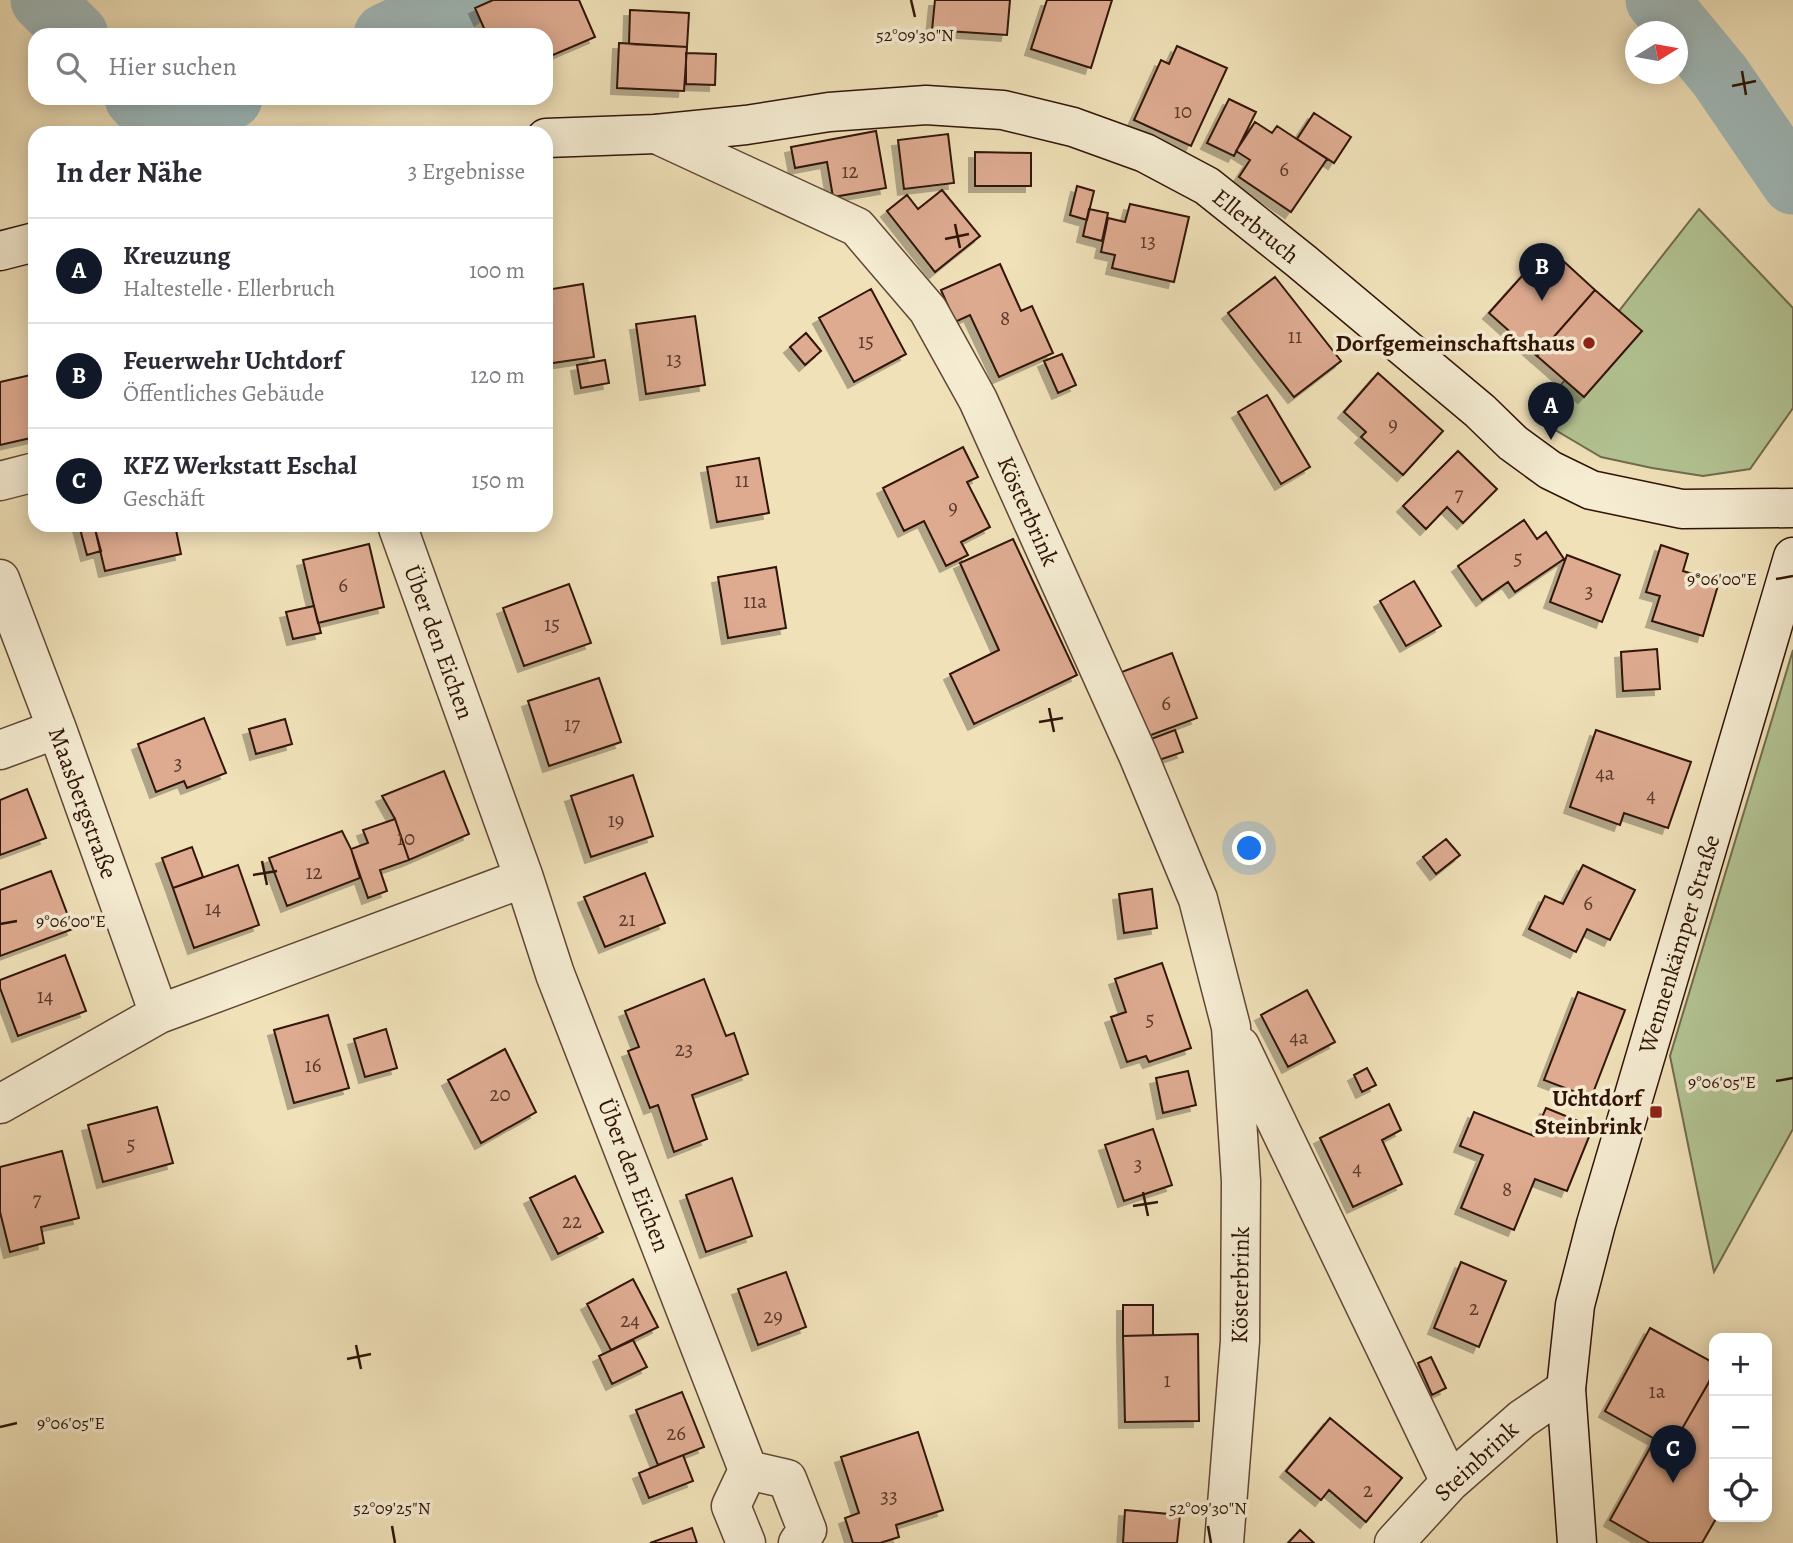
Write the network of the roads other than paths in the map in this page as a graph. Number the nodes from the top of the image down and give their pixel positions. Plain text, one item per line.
1 (656, 134) junction
2 (553, 138) edge
3 (28, 244) edge
4 (0, 251) edge
5 (28, 474) edge
6 (0, 481) edge
7 (1793, 508) edge
8 (400, 532) edge
9 (1793, 556) edge
10 (0, 579) edge
11 (57, 729) junction
12 (0, 750) edge
13 (524, 878) junction
14 (159, 1014) junction
15 (1231, 1027) junction
16 (0, 1104) edge
17 (1566, 1389) junction
18 (748, 1469) junction
19 (1450, 1482) junction
20 (746, 1543) edge
21 (798, 1543) edge
22 (1224, 1543) edge
23 (1394, 1543) edge
24 (1577, 1543) edge

1 - 2 street, Ellerbruch
1 - 7 street, Ellerbruch
1 - 15 street, Kösterbrink
3 - 4 street
5 - 6 street
8 - 13 street, Über den Eichen
9 - 17 street, Wennenkämper Straße
10 - 11 street, Maasbergstraße
11 - 12 street
11 - 14 street, Maasbergstraße
13 - 14 street
13 - 18 street, Über den Eichen
14 - 16 street
15 - 19 street, Kösterbrink
15 - 22 street, Kösterbrink
17 - 19 street, Steinbrink
17 - 24 street, Wennenkämper Straße
18 - 20 street
18 - 21 street
19 - 23 street, Steinbrink

